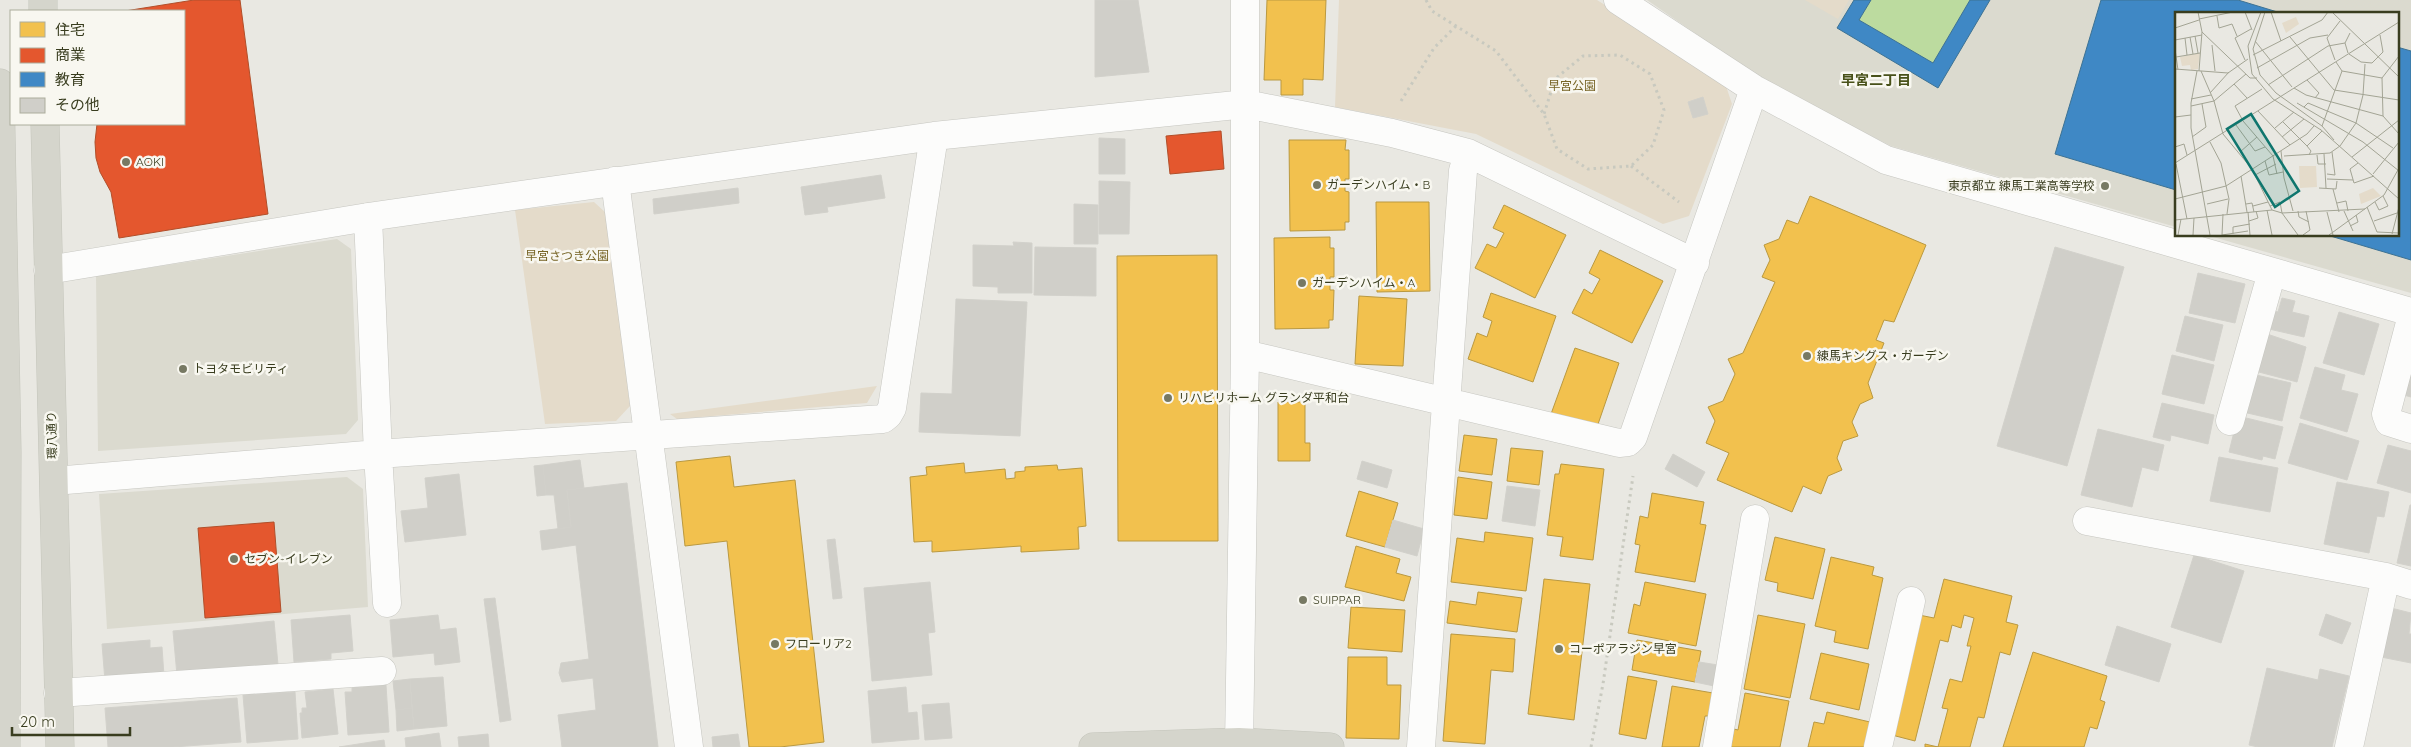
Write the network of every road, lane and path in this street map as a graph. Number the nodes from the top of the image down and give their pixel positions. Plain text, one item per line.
1 (1245, 0) edge
2 (1426, 0) edge
3 (1618, 0) edge
4 (1457, 25) junction
5 (0, 83) edge
6 (1754, 89) junction
7 (1246, 104) junction
8 (1544, 114) junction
9 (45, 125) edge
10 (1392, 132) junction
11 (934, 136) junction
12 (1468, 153) junction
13 (1631, 166) junction
14 (615, 181) junction
15 (368, 217) junction
16 (1707, 224) junction
17 (1695, 263) junction
18 (48, 270) junction
19 (2272, 272) junction
20 (2, 275) edge
21 (2411, 312) edge
22 (2411, 319) edge
23 (1245, 354) junction
24 (1446, 402) junction
25 (2230, 421) dead end
26 (2411, 430) edge
27 (648, 436) junction
28 (1628, 442) junction
29 (3, 452) edge
30 (378, 454) junction
31 (54, 481) junction
32 (1755, 519) dead end
33 (2087, 521) dead end
34 (2399, 581) edge
35 (1911, 602) dead end
36 (387, 603) dead end
37 (382, 670) dead end
38 (58, 693) junction
39 (1239, 744) edge
40 (1110, 746) edge
41 (6, 747) edge
42 (60, 747) edge
43 (689, 747) edge
44 (1330, 747) edge
45 (1421, 747) edge
46 (1591, 747) edge
47 (1716, 747) edge
48 (1878, 747) edge
49 (2349, 747) edge

1 - 7 street
2 - 4 path
3 - 6 street
4 - 8 path
4 - 10 path
5 - 20 main road
6 - 16 street
6 - 19 street
7 - 10 street
7 - 11 street
7 - 23 street
8 - 13 path
8 - 13 path
9 - 18 main road, 環八通り
10 - 12 street
11 - 14 street
11 - 27 street
12 - 17 street
12 - 24 street
13 - 16 path
14 - 15 street
14 - 27 street
15 - 18 street
15 - 30 street
16 - 17 street
17 - 28 street
18 - 31 main road, 環八通り
19 - 21 street
19 - 25 street
20 - 29 main road
22 - 26 street
23 - 24 street
23 - 39 street
24 - 28 street
24 - 45 street
27 - 30 street
27 - 43 street
28 - 46 path
29 - 41 main road
30 - 31 street
30 - 36 street
31 - 38 main road, 環八通り
32 - 47 street
33 - 34 street
34 - 49 street
35 - 48 street
37 - 38 street
38 - 42 main road, 環八通り
39 - 40 main road
39 - 44 main road

